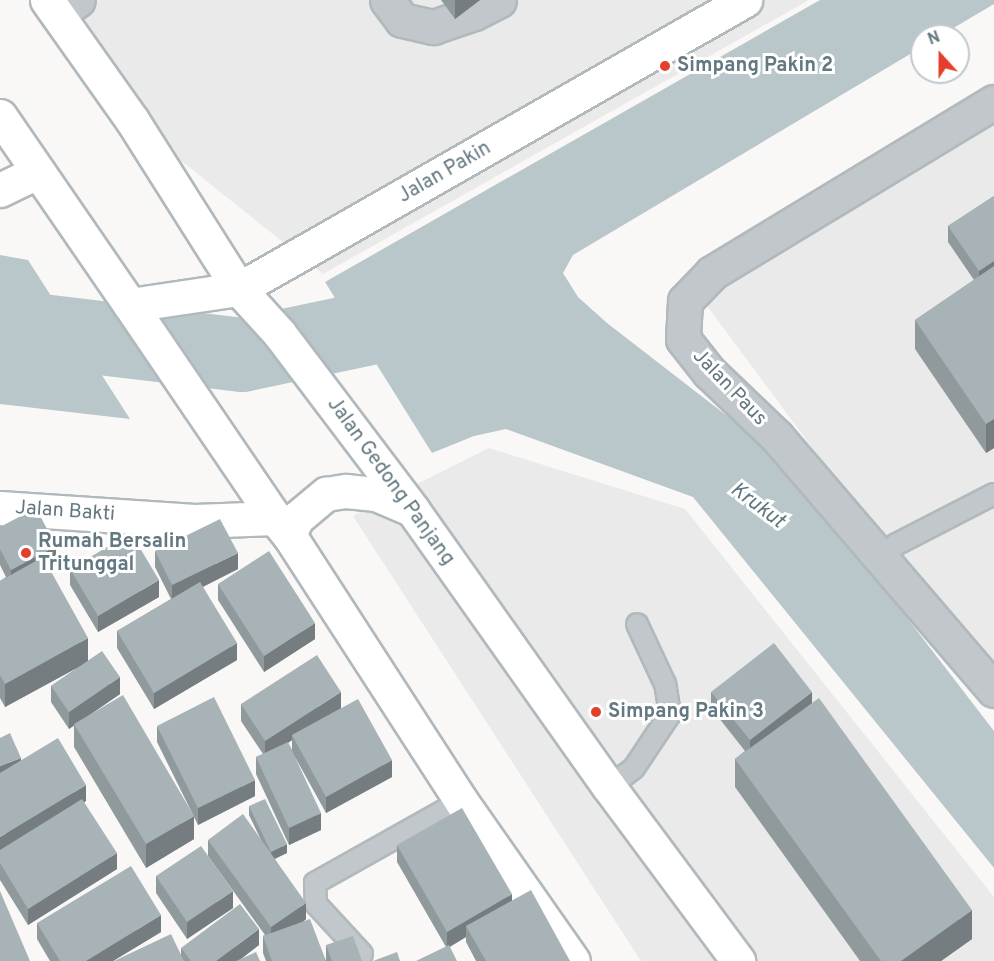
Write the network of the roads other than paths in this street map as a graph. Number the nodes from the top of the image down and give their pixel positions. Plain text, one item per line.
1 (387, 0) edge
2 (499, 0) edge
3 (745, 0) edge
4 (61, 5) edge
5 (994, 102) edge
6 (0, 116) edge
7 (37, 172) junction
8 (0, 190) edge
9 (239, 289) junction
10 (137, 315) junction
11 (994, 494) edge
12 (0, 508) edge
13 (412, 509) junction
14 (282, 527) junction
15 (882, 558) junction
16 (637, 624) dead end
17 (994, 690) edge
18 (609, 787) junction
19 (461, 801) junction
20 (362, 954) edge
21 (573, 961) edge
22 (738, 961) edge

1 - 2 street
3 - 9 main road, Jalan Pakin
4 - 9 main road, Jalan Gedong Panjang
5 - 15 street, Jalan Paus
6 - 7 main road
7 - 8 main road
7 - 10 main road
9 - 10 main road, Jalan Pakin
9 - 13 main road, Jalan Gedong Panjang
10 - 14 main road
11 - 15 lane
12 - 14 main road, Jalan Bakti
13 - 14 main road
13 - 18 main road, Jalan Gedong Panjang
14 - 19 main road
15 - 17 street, Jalan Paus
16 - 18 lane
18 - 22 main road, Jalan Gedong Panjang
19 - 20 lane
19 - 21 main road

